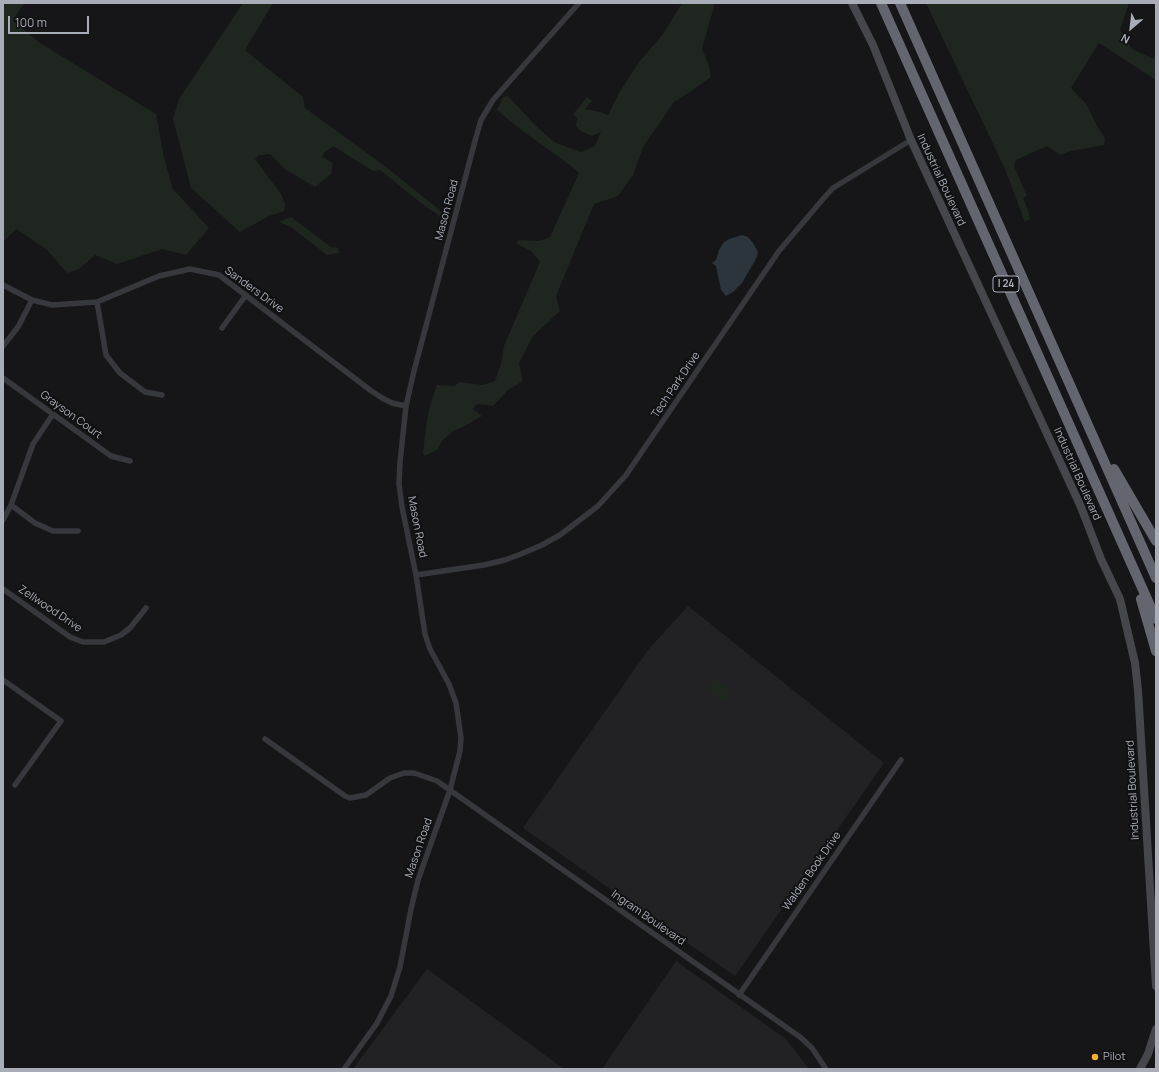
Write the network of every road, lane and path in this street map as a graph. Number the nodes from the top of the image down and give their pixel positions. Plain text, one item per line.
1 (579, 3) edge
2 (852, 3) edge
3 (881, 3) edge
4 (900, 3) edge
5 (911, 140) junction
6 (3, 285) edge
7 (246, 295) junction
8 (32, 300) junction
9 (97, 302) junction
10 (222, 328) dead end
11 (3, 346) edge
12 (3, 378) edge
13 (162, 395) dead end
14 (406, 406) junction
15 (53, 414) junction
16 (1085, 417) junction
17 (130, 461) dead end
18 (11, 505) junction
19 (3, 520) edge
20 (78, 530) dead end
21 (1156, 541) edge
22 (1132, 564) junction
23 (416, 575) junction
24 (1156, 578) edge
25 (3, 589) edge
26 (146, 608) dead end
27 (1156, 620) edge
28 (1156, 651) edge
29 (3, 680) edge
30 (264, 739) dead end
31 (901, 760) dead end
32 (15, 785) dead end
33 (450, 790) junction
34 (1156, 986) edge
35 (739, 995) junction
36 (1156, 1029) edge
37 (344, 1069) edge
38 (826, 1069) edge
39 (1140, 1069) edge

1 - 14 street, Mason Road
2 - 5 street, Industrial Boulevard
3 - 22 highway, I 24
4 - 16 highway, I 24
5 - 23 street, Tech Park Drive
5 - 34 street, Industrial Boulevard
6 - 8 street, Sanders Drive
7 - 9 street, Sanders Drive
7 - 10 street
7 - 14 street, Sanders Drive
8 - 9 street, Sanders Drive
8 - 11 street
9 - 13 street
12 - 15 street, Grayson Court
14 - 23 street, Mason Road
15 - 17 street, Grayson Court
15 - 18 street
16 - 21 highway
16 - 24 highway, I 24
18 - 19 street
18 - 20 street
22 - 27 highway, I 24
22 - 28 highway
23 - 33 street, Mason Road
25 - 26 street, Zellwood Drive
29 - 32 street
30 - 33 street, Ingram Boulevard
31 - 35 street, Walden Book Drive
33 - 35 street, Ingram Boulevard
33 - 37 street, Mason Road
35 - 38 street, Ingram Boulevard
36 - 39 street

